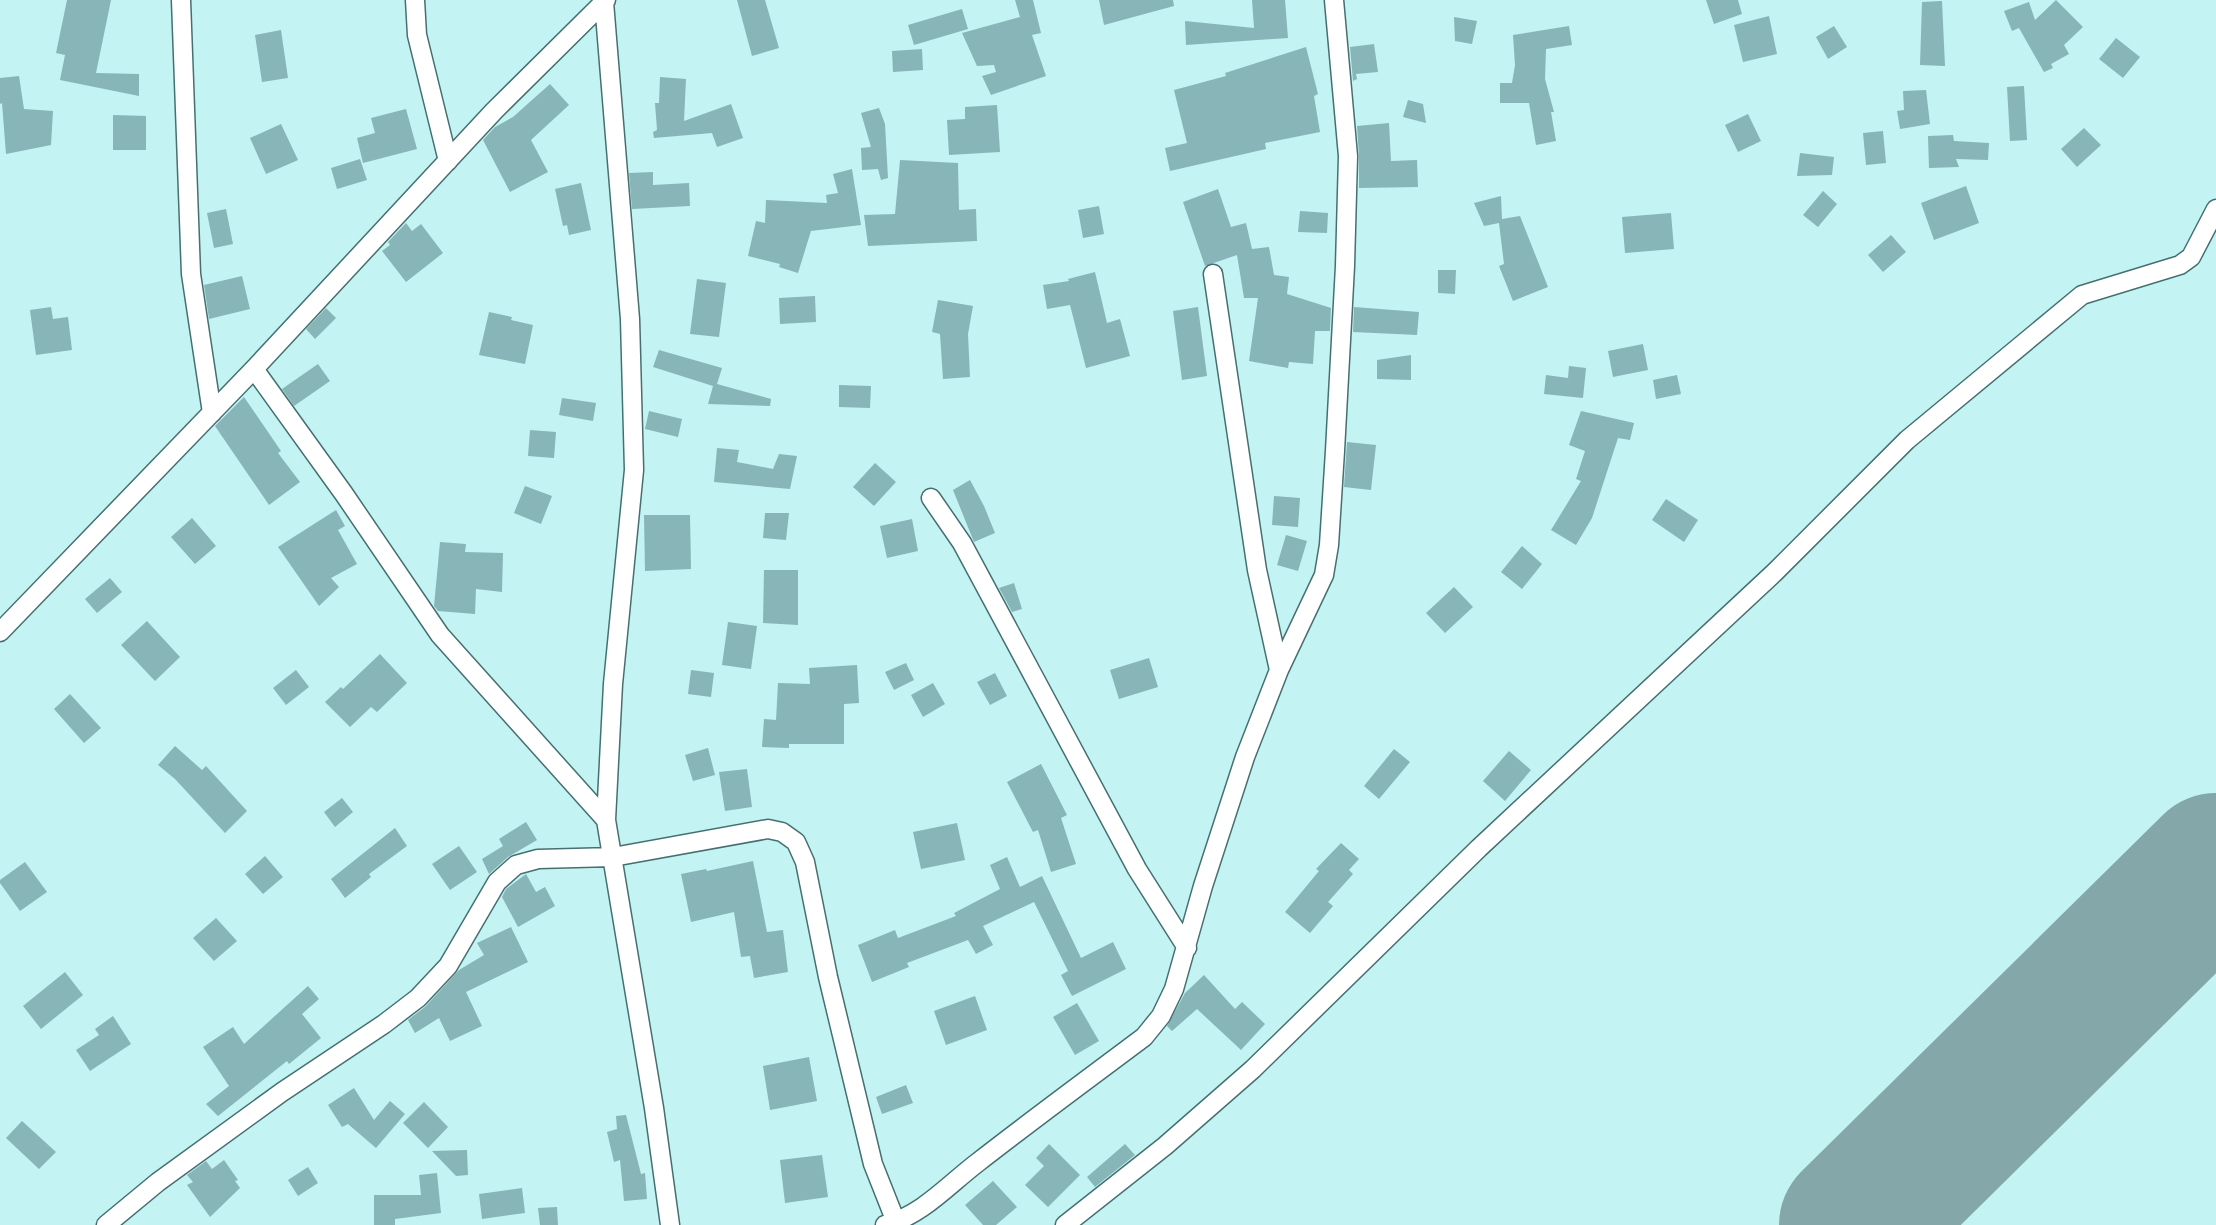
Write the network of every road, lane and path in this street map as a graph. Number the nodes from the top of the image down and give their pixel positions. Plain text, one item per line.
1 (181, 0) edge
2 (415, 0) edge
3 (1334, 0) edge
4 (605, 1) edge
5 (448, 161) junction
6 (2216, 209) edge
7 (1213, 274) dead end
8 (254, 369) junction
9 (212, 413) junction
10 (931, 498) dead end
11 (0, 632) edge
12 (1279, 670) junction
13 (607, 820) junction
14 (613, 858) junction
15 (1187, 948) junction
16 (890, 1224) edge
17 (106, 1225) edge
18 (670, 1225) edge
19 (1065, 1225) edge

1 - 9 street
2 - 5 street
3 - 12 street
4 - 5 street
4 - 13 street
5 - 8 street
6 - 19 street
7 - 12 street
8 - 9 street
8 - 13 street
9 - 11 street
10 - 15 street
12 - 15 street
13 - 14 street
14 - 16 street
14 - 17 street
14 - 18 street
15 - 16 street

